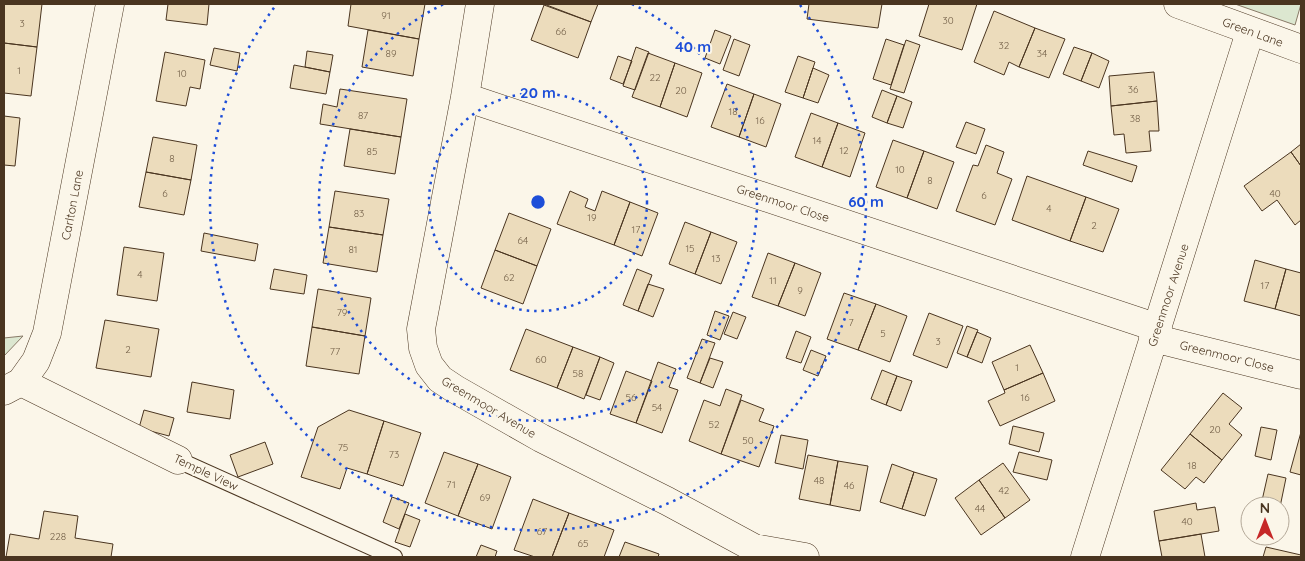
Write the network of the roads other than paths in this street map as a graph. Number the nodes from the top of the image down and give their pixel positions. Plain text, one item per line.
1 (110, 4) edge
2 (480, 4) edge
3 (1178, 4) edge
4 (1250, 32) junction
5 (1301, 49) edge
6 (465, 97) junction
7 (1156, 333) junction
8 (1301, 374) edge
9 (12, 386) edge
10 (178, 460) joint
11 (394, 557) edge
12 (805, 557) edge
13 (1085, 557) edge

1 - 9 street, Carlton Lane
2 - 6 street, Greenmoor Avenue
3 - 4 street, Green Lane
4 - 5 street, Green Lane
4 - 7 street, Greenmoor Avenue
6 - 7 street, Greenmoor Close
6 - 12 street, Greenmoor Avenue
7 - 8 street, Greenmoor Close
7 - 13 street, Greenmoor Avenue
9 - 10 street, Temple View
10 - 11 lane, Temple View

